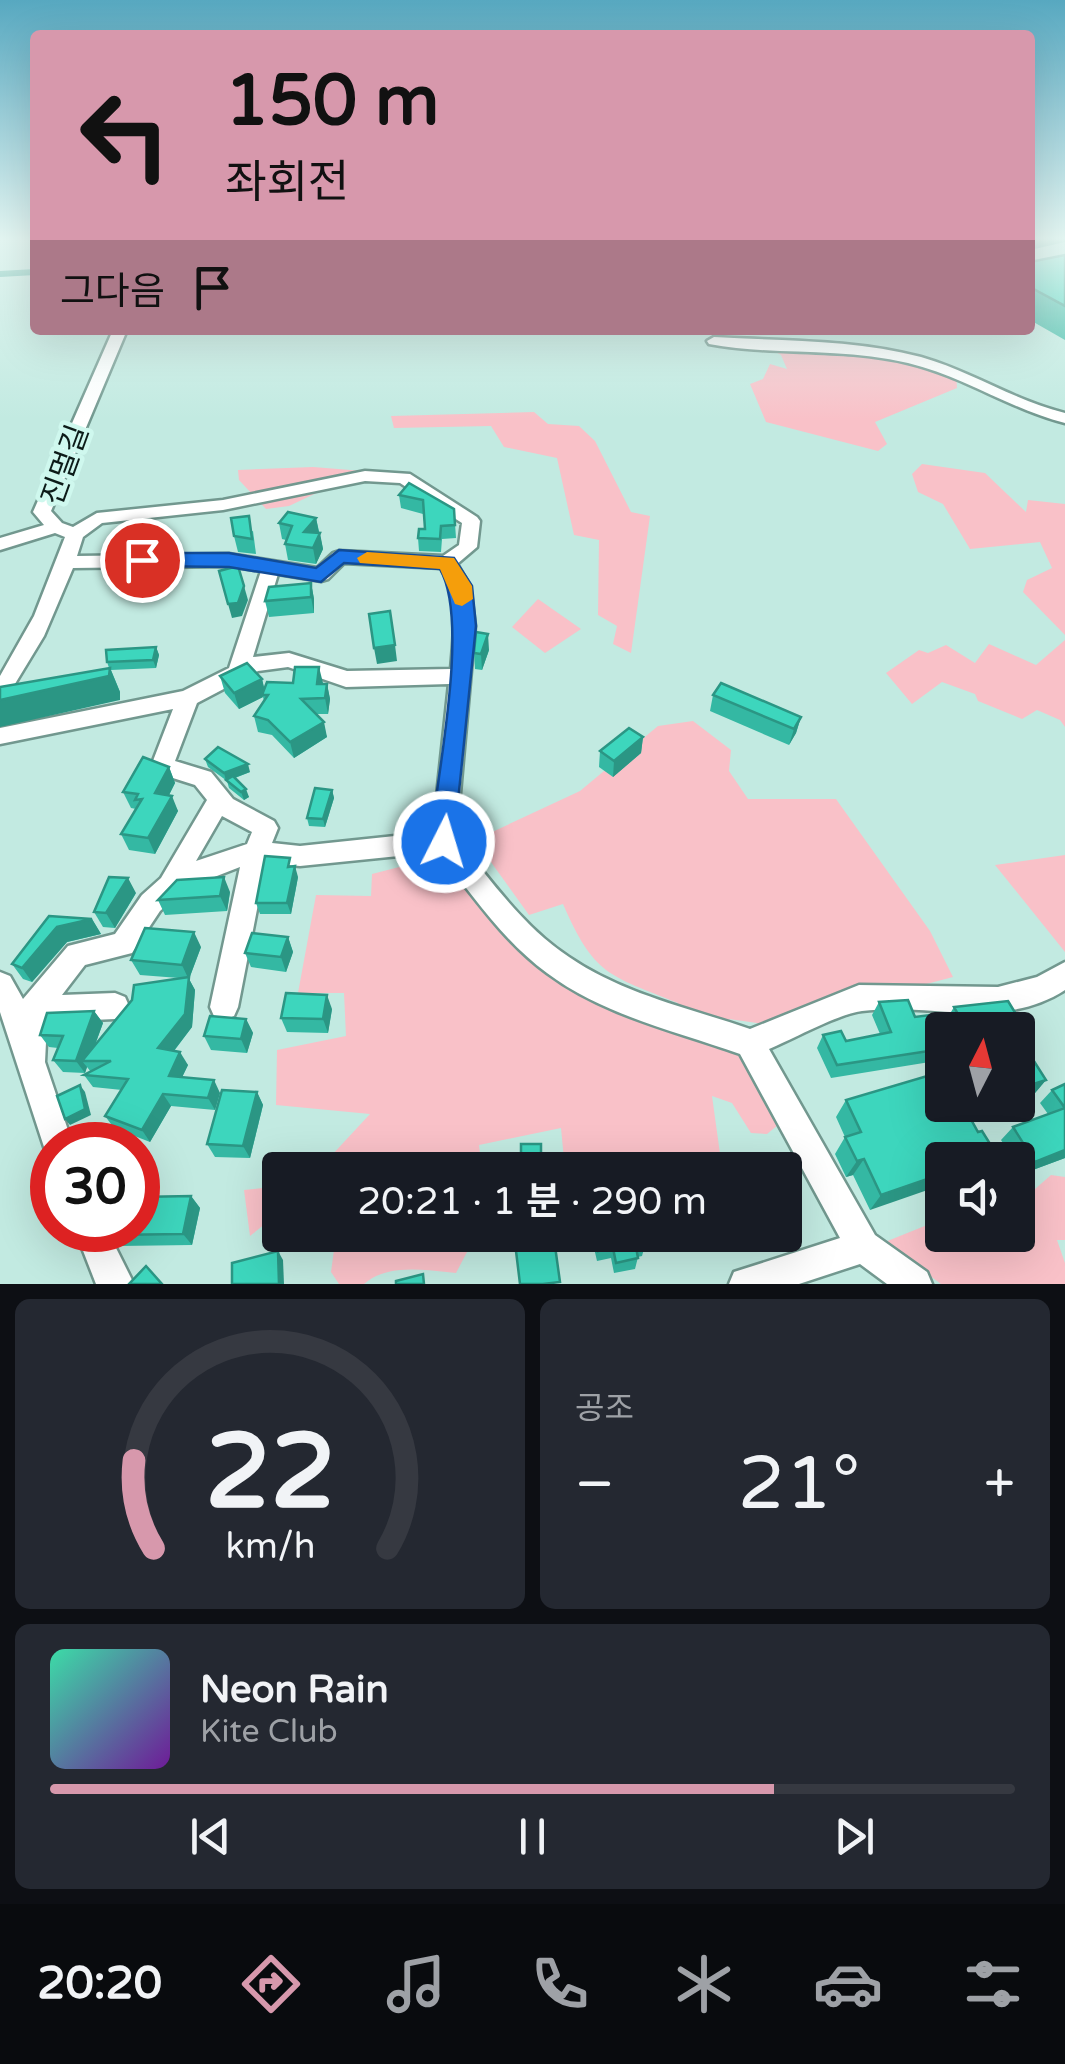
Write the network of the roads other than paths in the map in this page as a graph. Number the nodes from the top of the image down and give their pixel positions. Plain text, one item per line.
1 (118, 335) edge
2 (714, 342) dead end
3 (1065, 418) edge
4 (56, 527) junction
5 (76, 534) junction
6 (0, 544) edge
7 (66, 562) junction
8 (447, 562) junction
9 (272, 568) junction
10 (238, 670) junction
11 (457, 676) junction
12 (0, 692) edge
13 (188, 698) junction
14 (0, 736) edge
15 (219, 799) junction
16 (444, 842) junction
17 (256, 852) junction
18 (173, 879) junction
19 (1065, 975) edge
20 (11, 1003) edge
21 (115, 1006) dead end
22 (224, 1008) dead end
23 (750, 1044) junction
24 (49, 1122) edge
25 (863, 1247) junction
26 (99, 1252) edge
27 (118, 1284) edge
28 (746, 1284) edge
29 (915, 1284) edge

1 - 4 street, 진멀길
2 - 3 street
4 - 5 street, 진멀길
4 - 6 street
5 - 7 street, 진멀길
5 - 8 street
7 - 9 street
7 - 12 street, 진멀길
8 - 9 street
8 - 11 street
9 - 10 street
10 - 11 street
10 - 13 street
11 - 16 street
13 - 14 street
13 - 15 street
15 - 17 street
15 - 18 street
16 - 17 street
16 - 23 street
17 - 18 street
17 - 22 street
18 - 20 street
19 - 23 street
20 - 21 street
20 - 24 street
23 - 25 street
25 - 28 street
25 - 29 street
26 - 27 street

